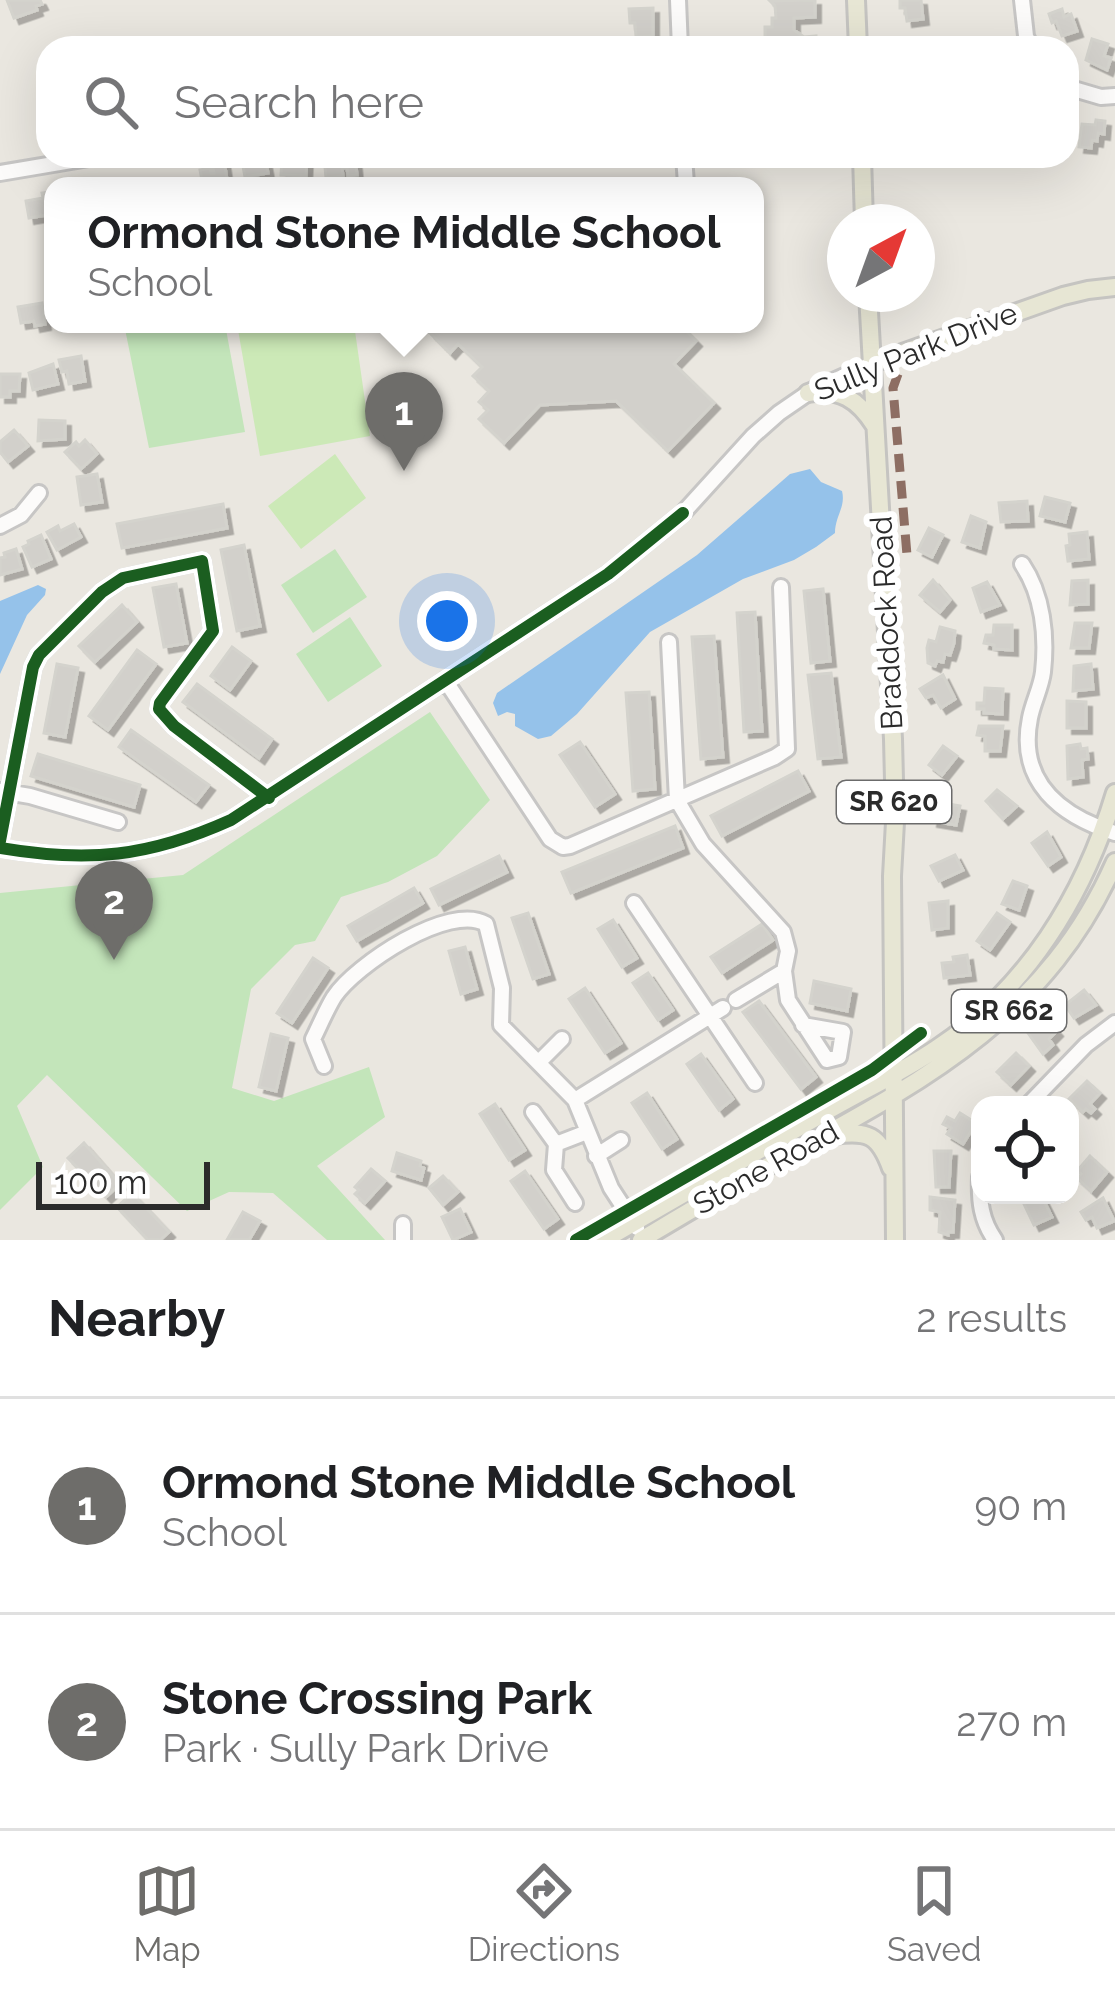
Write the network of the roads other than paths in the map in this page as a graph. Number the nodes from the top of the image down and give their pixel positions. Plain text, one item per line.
1 (678, 0) edge
2 (856, 0) edge
3 (1022, 0) edge
4 (680, 36) edge
5 (858, 36) edge
6 (1026, 36) edge
7 (1079, 91) edge
8 (1115, 96) edge
9 (36, 166) edge
10 (862, 168) edge
11 (0, 172) edge
12 (863, 204) edge
13 (1115, 287) edge
14 (870, 312) edge
15 (874, 363) junction
16 (808, 393) junction
17 (876, 427) junction
18 (39, 493) dead end
19 (0, 526) edge
20 (1022, 564) dead end
21 (781, 587) dead end
22 (669, 642) dead end
23 (445, 680) junction
24 (5, 791) edge
25 (1115, 793) edge
26 (269, 798) junction
27 (676, 800) junction
28 (118, 822) dead end
29 (1109, 831) edge
30 (0, 845) edge
31 (1115, 862) edge
32 (634, 903) dead end
33 (784, 971) junction
34 (723, 1008) junction
35 (1115, 1023) edge
36 (803, 1025) dead end
37 (562, 1039) dead end
38 (539, 1063) junction
39 (323, 1066) dead end
40 (893, 1073) junction
41 (755, 1083) dead end
42 (1037, 1096) edge
43 (893, 1097) junction
44 (575, 1100) junction
45 (533, 1112) dead end
46 (587, 1132) junction
47 (821, 1137) junction
48 (621, 1140) dead end
49 (556, 1144) junction
50 (596, 1156) junction
51 (895, 1180) junction
52 (575, 1203) dead end
53 (982, 1204) edge
54 (639, 1234) edge
55 (604, 1240) edge
56 (895, 1240) edge
57 (995, 1240) edge

1 - 4 street
2 - 5 main road
3 - 6 street
7 - 8 street
9 - 11 street
10 - 12 main road
13 - 15 main road, Sully Park Drive
14 - 15 main road, Braddock Road / SR 620
15 - 16 street, Sully Park Drive
15 - 17 main road, Braddock Road / SR 620
16 - 17 main road
16 - 23 street, Sully Park Drive
17 - 40 main road, Braddock Road / SR 620
18 - 19 street
20 - 29 street
21 - 27 street
22 - 27 street
23 - 26 street, Sully Park Drive
23 - 27 street
24 - 26 street
24 - 28 street
24 - 30 street
25 - 29 main road, SR 662
26 - 30 street, Sully Park Drive
27 - 33 street
29 - 40 main road, SR 662
31 - 43 main road, SR 662
32 - 34 street
33 - 34 street
33 - 36 street
34 - 41 street
34 - 44 street
35 - 42 street
37 - 38 street
38 - 39 street
38 - 44 street
40 - 43 main road, Braddock Road / SR 620
40 - 54 main road, Stone Road / SR 662
43 - 47 main road, Stone Road / SR 662
43 - 51 main road, Braddock Road / SR 620
44 - 46 street
45 - 49 street
46 - 49 street
46 - 50 street
47 - 51 main road
47 - 54 main road, Stone Road / SR 662
48 - 50 street
49 - 52 street
50 - 54 street
51 - 56 main road, Braddock Road / SR 620
53 - 57 street
54 - 55 main road, Stone Road / SR 662

